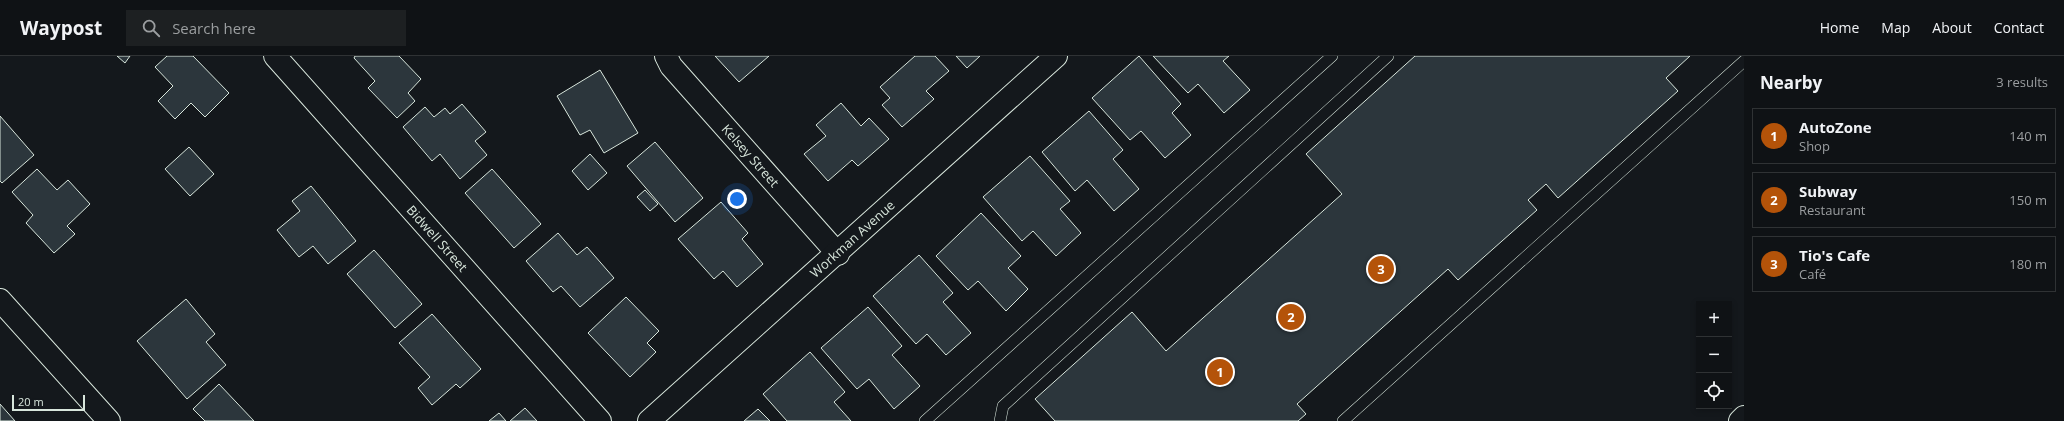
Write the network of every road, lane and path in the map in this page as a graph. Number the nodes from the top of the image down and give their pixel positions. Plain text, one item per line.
1 (666, 56) edge
2 (1056, 56) edge
3 (1332, 56) edge
4 (1388, 56) edge
5 (282, 58) edge
6 (1744, 61) edge
7 (838, 254) junction
8 (0, 300) edge
9 (1744, 417) edge
10 (109, 421) edge
11 (600, 421) edge
12 (649, 421) edge
13 (924, 421) edge
14 (1000, 421) edge
15 (1343, 421) edge
16 (1740, 421) edge

1 - 7 street, Kelsey Street
2 - 7 street, Workman Avenue
3 - 13 lane
4 - 14 lane
5 - 11 street, Bidwell Street
6 - 15 lane
7 - 12 street, Workman Avenue
8 - 10 street
9 - 16 street

